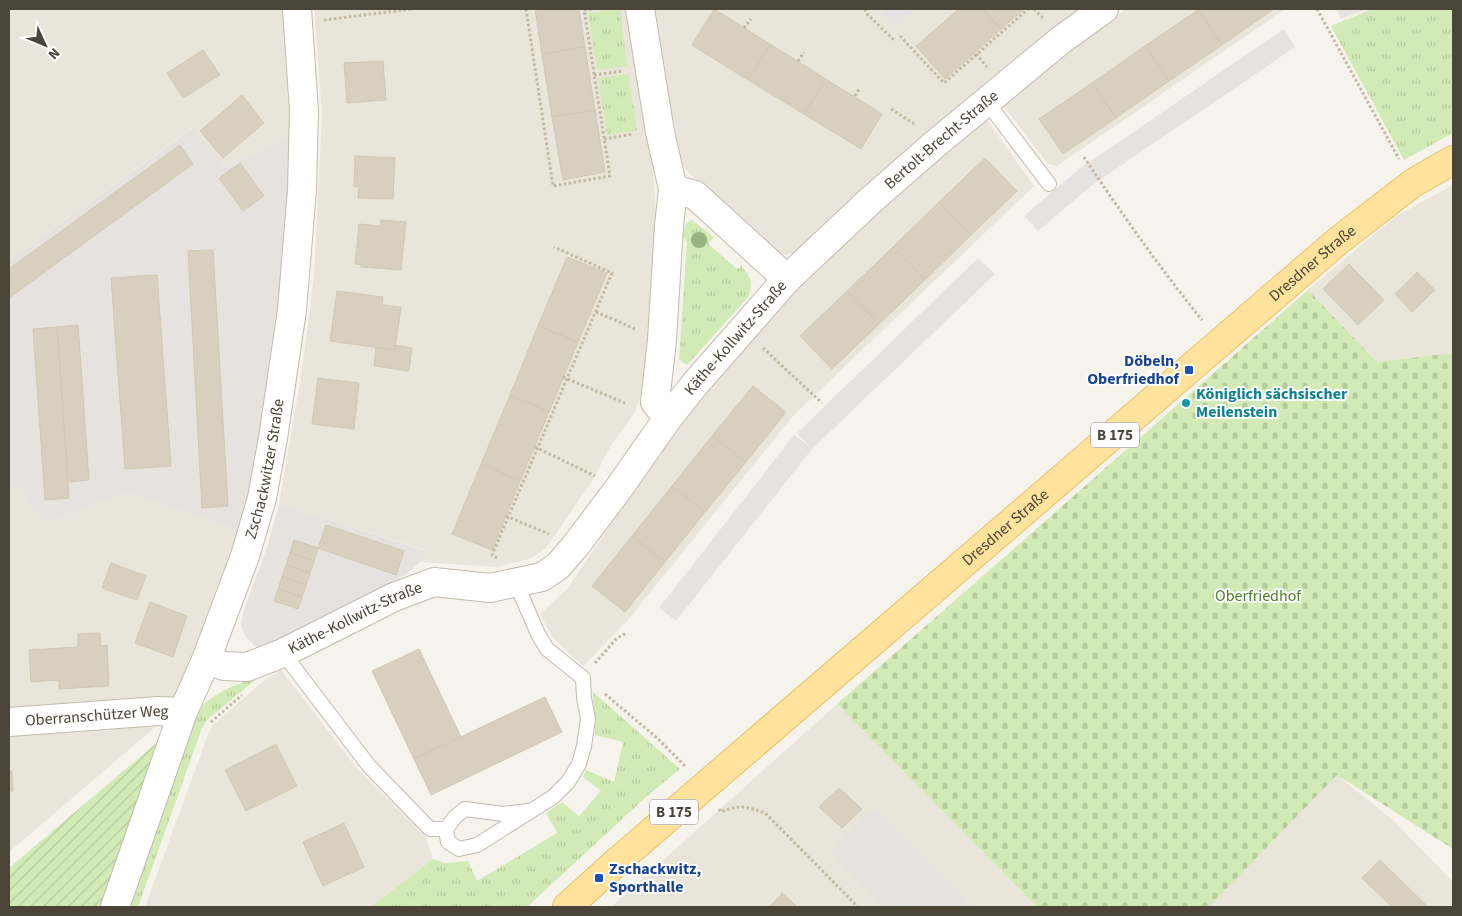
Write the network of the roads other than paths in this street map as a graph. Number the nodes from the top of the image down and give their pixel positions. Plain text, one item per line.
1 (640, 9) edge
2 (1104, 9) edge
3 (298, 16) edge
4 (986, 101) junction
5 (1453, 160) edge
6 (1049, 184) dead end
7 (673, 189) junction
8 (787, 279) junction
9 (667, 419) junction
10 (517, 583) junction
11 (283, 653) junction
12 (206, 660) junction
13 (183, 712) junction
14 (9, 722) edge
15 (528, 812) junction
16 (446, 829) junction
17 (114, 907) edge
18 (567, 907) edge

1 - 7 street, Käthe-Kollwitz-Straße
2 - 4 street, Bertolt-Brecht-Straße
3 - 12 street, Zschackwitzer Straße
4 - 6 lane
4 - 8 street, Bertolt-Brecht-Straße
5 - 18 main road, Dresdner Straße / B 175
7 - 8 street, Käthe-Kollwitz-Straße
7 - 9 street, Käthe-Kollwitz-Straße
8 - 9 street, Käthe-Kollwitz-Straße
9 - 10 street, Käthe-Kollwitz-Straße
10 - 11 street, Käthe-Kollwitz-Straße
10 - 15 lane
11 - 12 street, Käthe-Kollwitz-Straße
11 - 16 lane
12 - 13 street, Zschackwitzer Straße
13 - 14 street, Oberranschützer Weg
13 - 17 street, Zschackwitzer Straße
15 - 16 lane
15 - 16 lane

